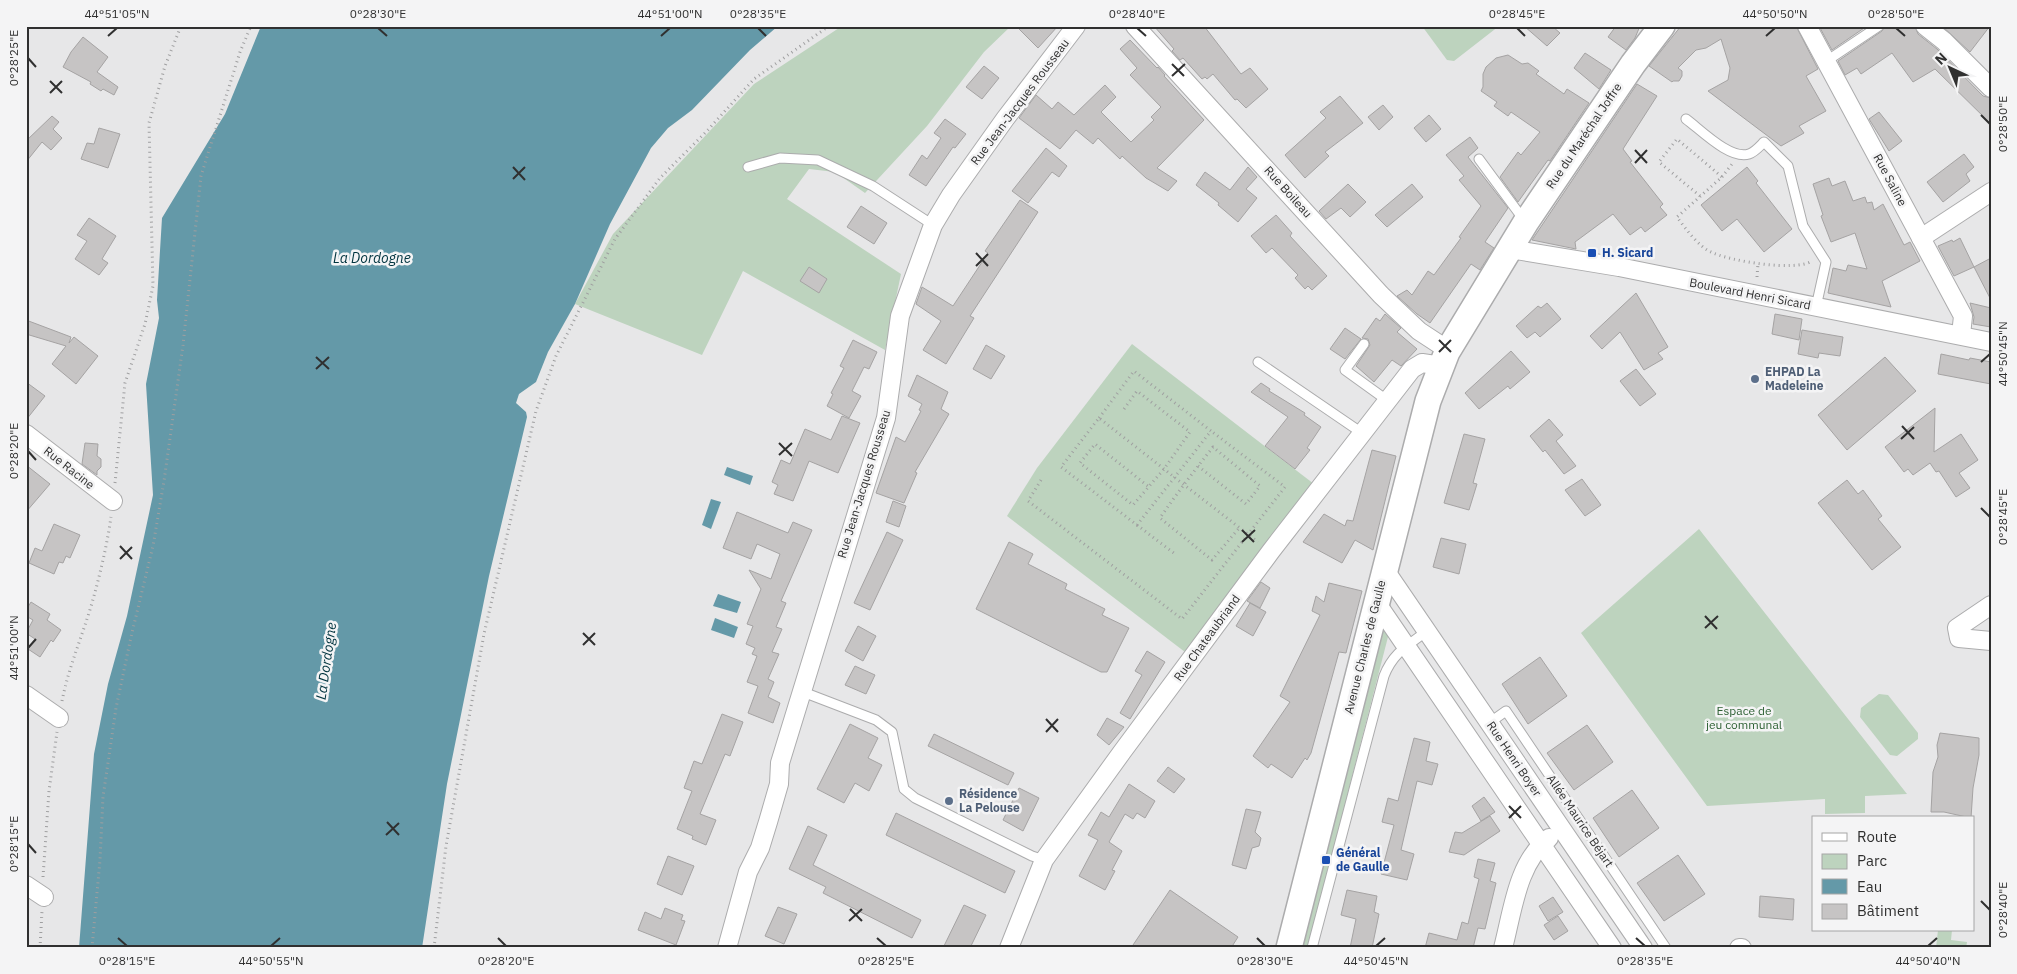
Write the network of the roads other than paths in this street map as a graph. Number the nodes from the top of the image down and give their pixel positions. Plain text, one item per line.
1 (1076, 26) edge
2 (1135, 26) edge
3 (1662, 26) edge
4 (1807, 26) edge
5 (1879, 26) edge
6 (1924, 26) edge
7 (1825, 62) junction
8 (1991, 88) edge
9 (1686, 119) dead end
10 (1479, 160) dead end
11 (748, 167) dead end
12 (1991, 192) edge
13 (1526, 222) junction
14 (933, 225) junction
15 (1921, 238) junction
16 (1510, 249) junction
17 (1816, 307) junction
18 (1961, 335) junction
19 (1991, 342) edge
20 (1364, 344) dead end
21 (1445, 358) junction
22 (1258, 362) dead end
23 (1388, 401) junction
24 (1362, 433) junction
25 (27, 435) edge
26 (113, 501) road end
27 (1385, 570) junction
28 (1376, 602) junction
29 (1991, 604) edge
30 (1427, 632) junction
31 (1991, 641) edge
32 (1406, 646) junction
33 (803, 692) junction
34 (26, 695) edge
35 (59, 718) dead end
36 (1489, 723) junction
37 (1561, 828) junction
38 (1541, 844) junction
39 (1044, 860) junction
40 (26, 885) edge
41 (44, 897) dead end
42 (727, 948) edge
43 (1009, 948) edge
44 (1289, 948) edge
45 (1312, 948) edge
46 (1503, 948) edge
47 (1612, 948) edge
48 (1642, 948) edge
49 (1666, 948) edge

1 - 14 street, Rue Jean-Jacques Rousseau
2 - 21 street, Rue Boileau
3 - 13 main road, Rue du Maréchal Joffre
4 - 7 street, Rue Saline
5 - 7 lane
6 - 8 street
7 - 15 street, Rue Saline
9 - 17 lane
10 - 13 lane
11 - 14 lane
12 - 15 street
13 - 16 main road, Rue du Maréchal Joffre
14 - 33 street, Rue Jean-Jacques Rousseau
15 - 18 street, Rue Saline
16 - 17 street, Boulevard Henri Sicard
16 - 21 main road, Avenue Charles de Gaulle
17 - 18 street, Boulevard Henri Sicard
18 - 19 street, Boulevard Henri Sicard
20 - 23 lane
21 - 23 street, Rue Chateaubriand
21 - 27 main road, Avenue Charles de Gaulle
22 - 24 lane
23 - 24 street, Rue Chateaubriand
24 - 39 street, Rue Chateaubriand
25 - 26 street, Rue Racine
27 - 28 main road, Avenue Charles de Gaulle
27 - 30 street, Rue Henri Boyer
28 - 32 street, Rue Henri Boyer
28 - 44 main road, Avenue Charles de Gaulle
29 - 31 street
30 - 32 lane
30 - 36 street, Rue Henri Boyer
32 - 38 street, Rue Henri Boyer
32 - 45 lane
33 - 39 lane
33 - 42 street, Rue Jean-Jacques Rousseau
34 - 35 street
36 - 37 street, Rue Henri Boyer
36 - 49 lane, Allée Maurice Béjart
37 - 38 street
37 - 48 street, Rue Henri Boyer
38 - 46 street
38 - 47 street, Rue Henri Boyer
39 - 43 street, Rue Chateaubriand
40 - 41 street

